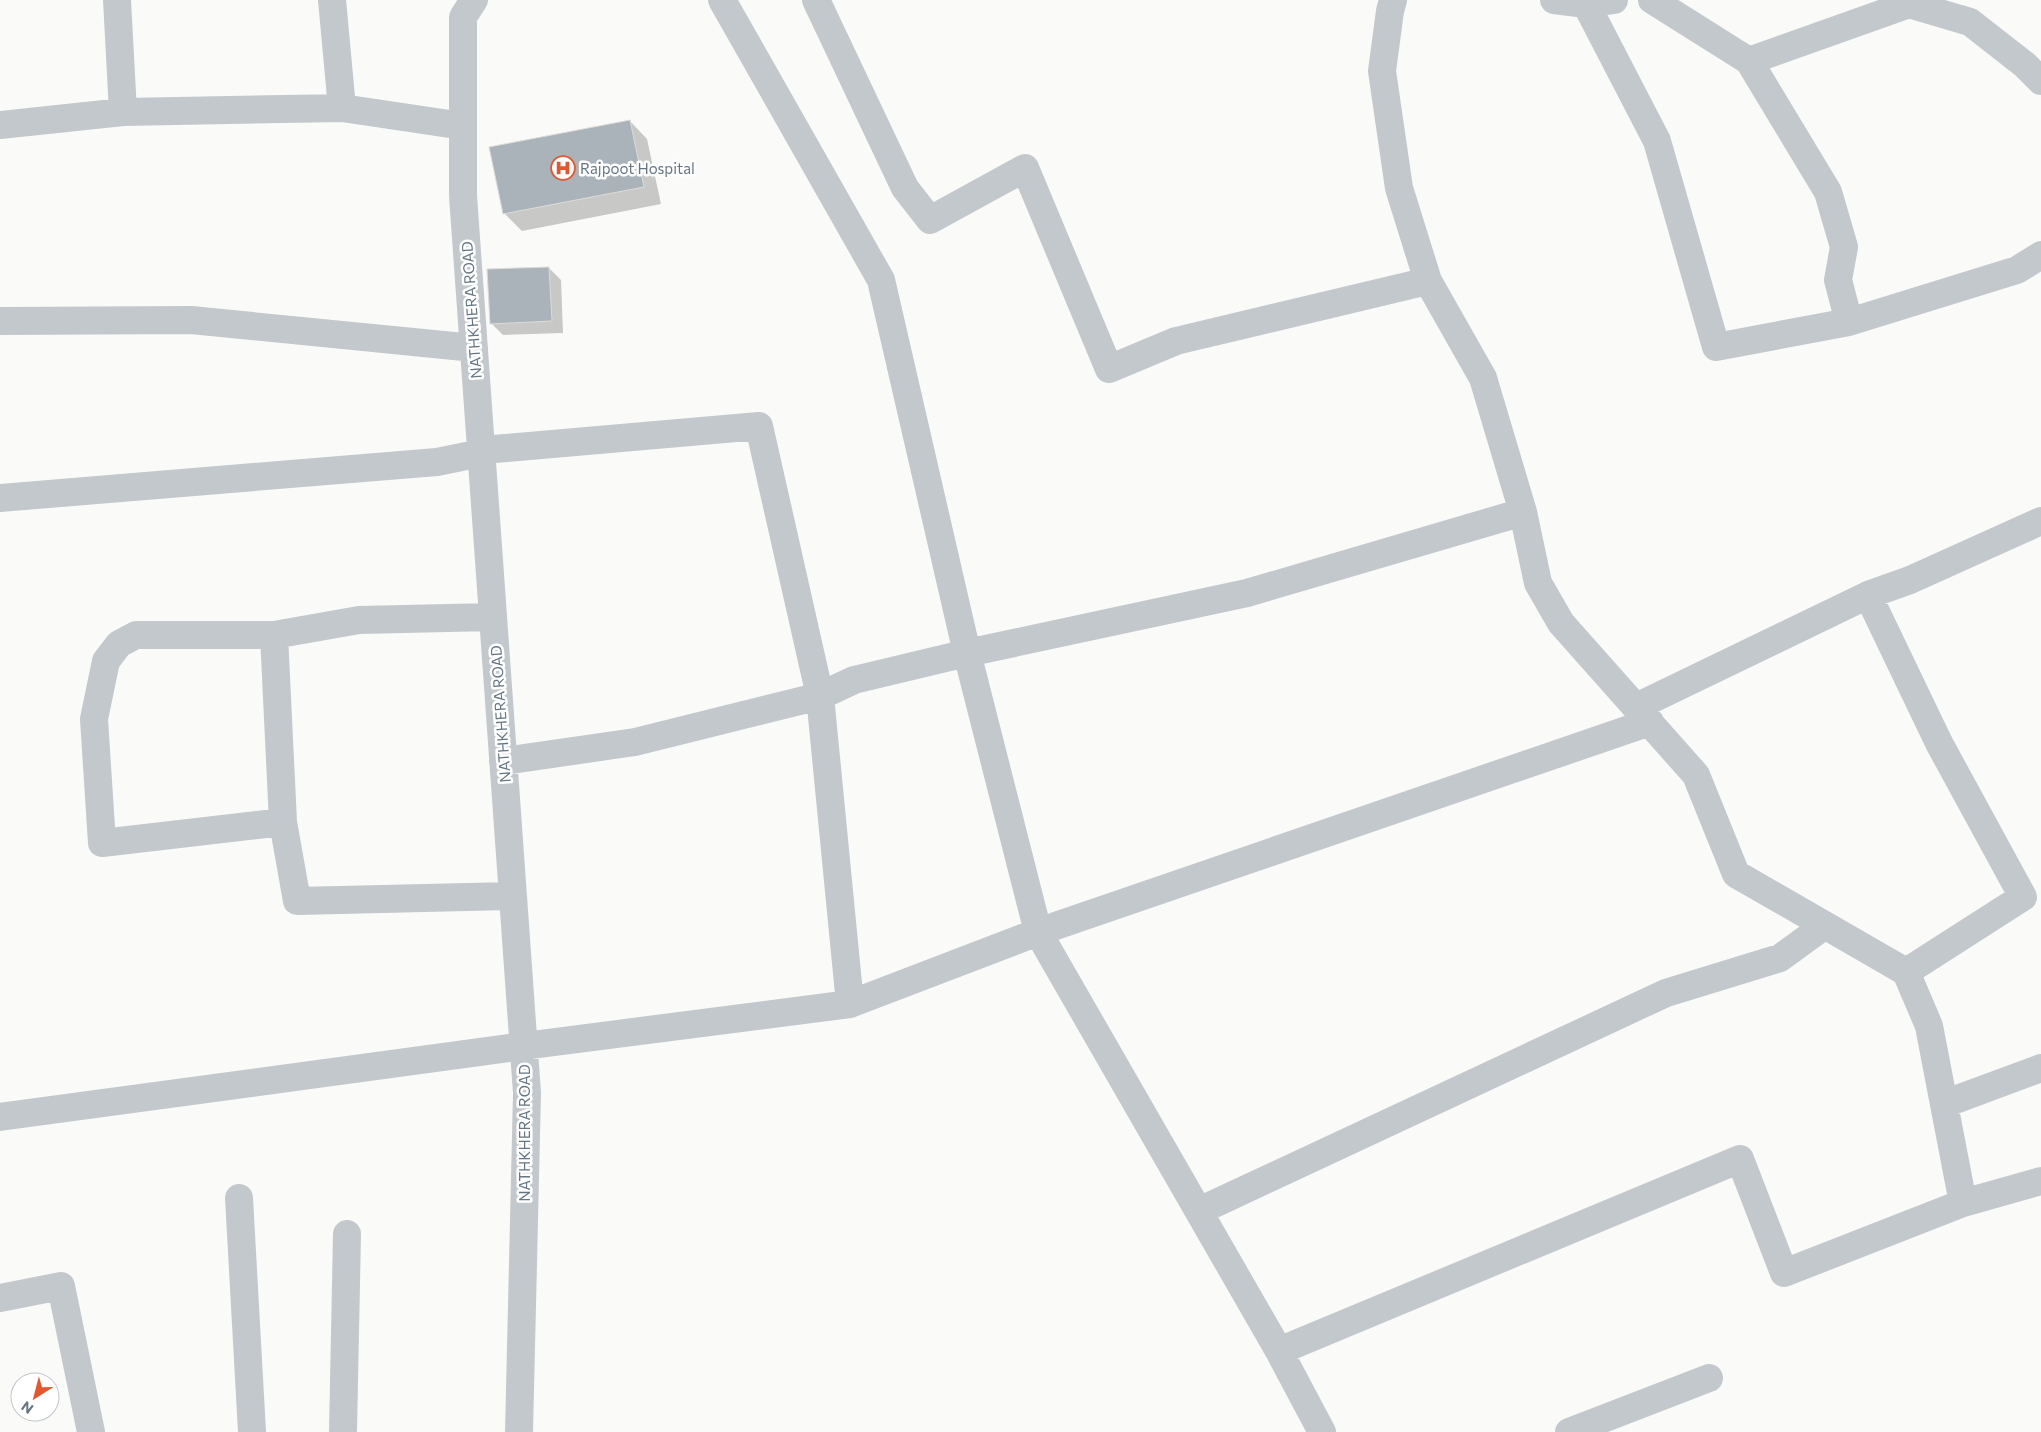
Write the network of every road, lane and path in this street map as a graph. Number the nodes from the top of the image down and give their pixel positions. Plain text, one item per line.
1 (117, 0) edge
2 (332, 0) edge
3 (474, 0) edge
4 (722, 0) edge
5 (816, 0) edge
6 (1393, 0) edge
7 (1554, 0) edge
8 (1614, 0) edge
9 (1652, 0) edge
10 (1586, 4) junction
11 (1749, 60) junction
12 (2041, 81) edge
13 (342, 108) junction
14 (123, 112) junction
15 (0, 125) edge
16 (463, 126) junction
17 (2041, 255) edge
18 (1428, 281) junction
19 (0, 321) edge
20 (1849, 322) junction
21 (474, 348) junction
22 (481, 453) junction
23 (0, 498) edge
24 (1523, 512) junction
25 (2041, 521) edge
26 (1868, 595) junction
27 (493, 617) junction
28 (274, 635) junction
29 (967, 653) junction
30 (820, 696) junction
31 (1643, 715) junction
32 (503, 761) junction
33 (283, 822) junction
34 (2032, 892) edge
35 (513, 896) junction
36 (1824, 926) junction
37 (1038, 932) junction
38 (1906, 972) junction
39 (850, 1004) junction
40 (524, 1046) junction
41 (2041, 1068) edge
42 (1944, 1104) junction
43 (0, 1117) edge
44 (2041, 1182) edge
45 (238, 1198) dead end
46 (1963, 1203) junction
47 (1199, 1211) junction
48 (347, 1234) dead end
49 (0, 1298) edge
50 (1279, 1351) junction
51 (1708, 1378) dead end
52 (91, 1432) edge
53 (252, 1432) edge
54 (343, 1432) edge
55 (519, 1432) edge
56 (1322, 1432) edge
57 (1569, 1432) edge

1 - 14 street
2 - 13 street
3 - 16 street, NATHKHERA ROAD
4 - 29 street
5 - 18 street
6 - 18 street
7 - 10 street
8 - 10 street
9 - 11 street
10 - 20 street
11 - 12 street
11 - 20 street
13 - 14 street
13 - 16 street
14 - 15 street
16 - 21 street, NATHKHERA ROAD
17 - 20 street
18 - 24 street
19 - 21 street
21 - 22 street, NATHKHERA ROAD
22 - 23 street
22 - 27 street, NATHKHERA ROAD
22 - 30 street
24 - 29 street
24 - 31 street
25 - 26 street
26 - 31 street
26 - 34 street
27 - 28 street
27 - 32 street, NATHKHERA ROAD
28 - 33 street
28 - 33 street
29 - 30 street
29 - 37 street
30 - 32 street
30 - 39 street
31 - 36 street
31 - 37 street
32 - 35 street, NATHKHERA ROAD
33 - 35 street
34 - 38 street
35 - 40 street, NATHKHERA ROAD
36 - 38 street
36 - 47 street
37 - 39 street
37 - 47 street
38 - 42 street
39 - 40 street
40 - 43 street
40 - 55 street, NATHKHERA ROAD
41 - 42 street
42 - 46 street
44 - 46 street
45 - 53 street
46 - 50 street
47 - 50 street
48 - 54 street
49 - 52 street
50 - 56 street
51 - 57 street

